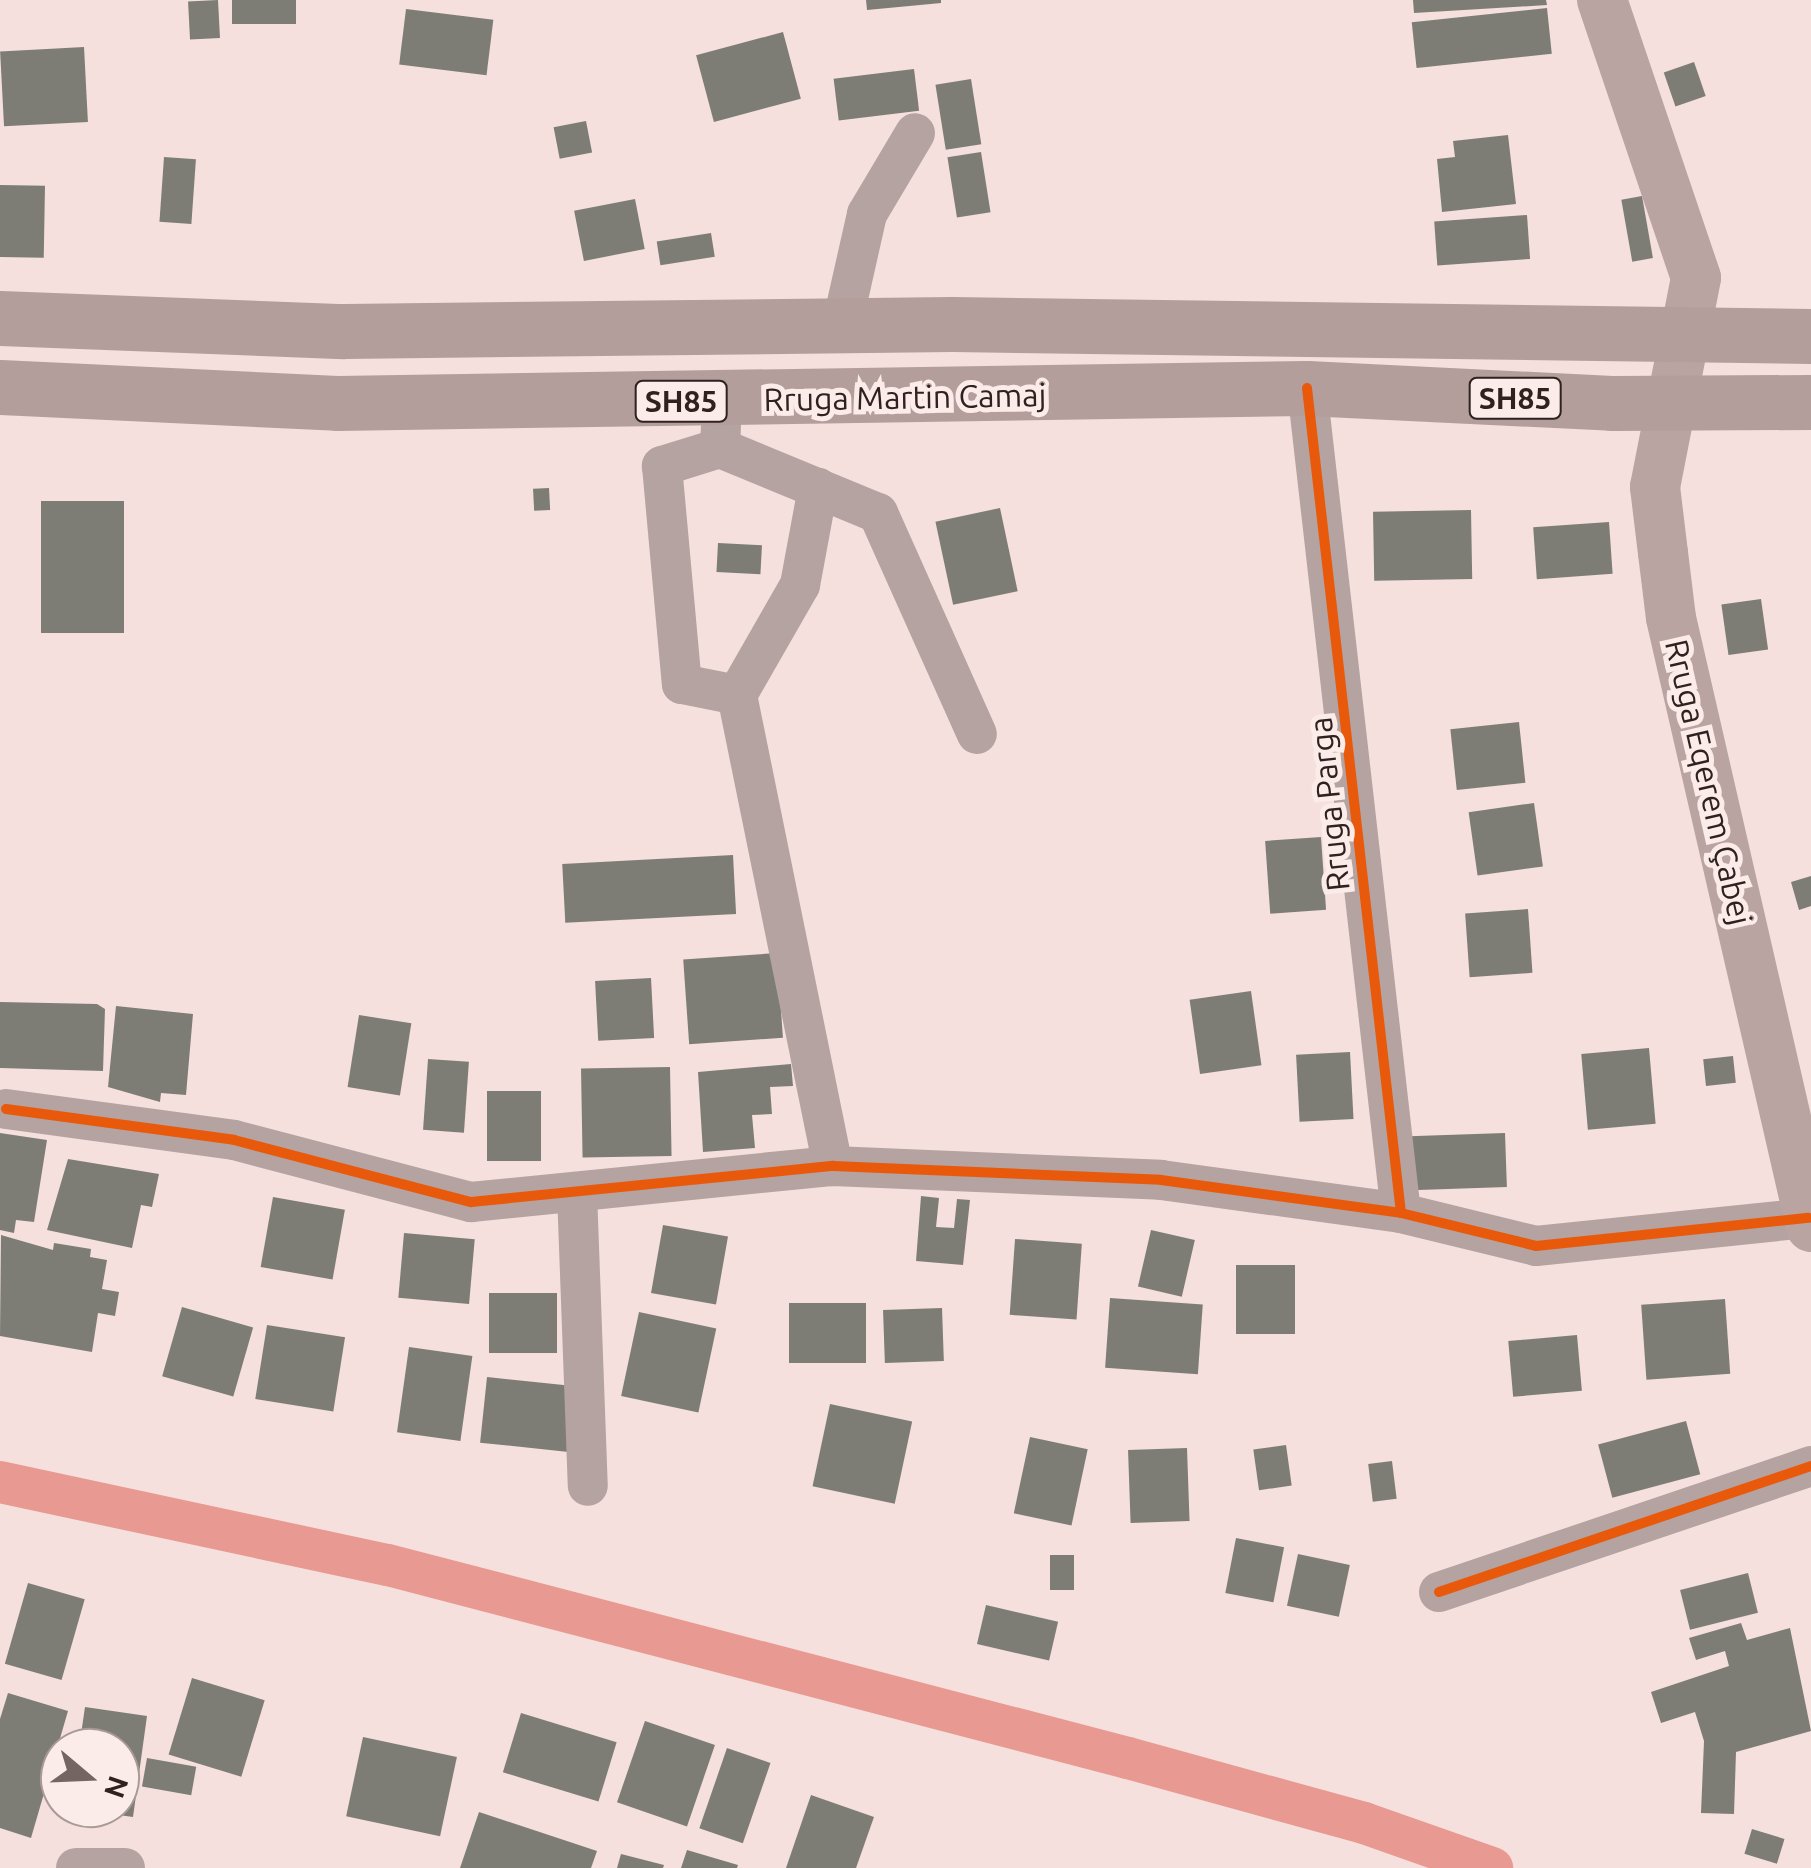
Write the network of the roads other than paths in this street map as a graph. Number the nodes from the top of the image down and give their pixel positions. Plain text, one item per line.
1 (1602, 0) edge
2 (915, 133) dead end
3 (0, 318) edge
4 (842, 326) junction
5 (1687, 334) junction
6 (1811, 336) edge
7 (0, 387) edge
8 (1307, 388) junction
9 (1811, 402) edge
10 (1668, 403) junction
11 (721, 424) junction
12 (818, 488) junction
13 (737, 696) junction
14 (977, 734) dead end
15 (6, 1109) dead end
16 (833, 1166) junction
17 (577, 1192) junction
18 (1401, 1213) junction
19 (1810, 1222) edge
20 (1811, 1466) edge
21 (588, 1486) dead end
22 (1439, 1592) dead end
23 (76, 1868) edge
24 (101, 1868) edge
25 (126, 1868) edge

1 - 5 main road, Rruga Eqerem Çabej
2 - 4 street
3 - 4 highway, SH85
4 - 5 highway, SH85
5 - 6 highway, SH85
5 - 10 main road, Rruga Eqerem Çabej
7 - 11 highway, Rruga Martin Camaj / SH85
8 - 10 highway, Rruga Martin Camaj / SH85
8 - 11 highway, Rruga Martin Camaj / SH85
8 - 18 street, Rruga Parga
9 - 10 highway, Rruga Martin Camaj / SH85
10 - 19 main road, Rruga Eqerem Çabej
11 - 12 street
11 - 13 street
12 - 13 street
12 - 14 street
13 - 16 street
15 - 17 street
16 - 17 street
16 - 18 street
17 - 21 street
18 - 19 street
20 - 22 street
23 - 24 street
24 - 25 street

